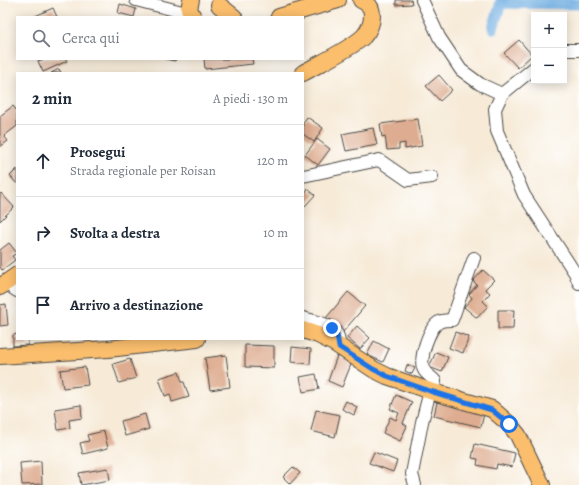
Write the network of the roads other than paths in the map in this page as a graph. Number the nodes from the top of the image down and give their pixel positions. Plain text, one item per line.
1 (136, 0) edge
2 (338, 0) edge
3 (361, 0) edge
4 (422, 0) edge
5 (218, 5) edge
6 (190, 8) edge
7 (233, 16) edge
8 (282, 16) edge
9 (567, 50) edge
10 (579, 50) edge
11 (531, 70) edge
12 (304, 72) edge
13 (502, 94) junction
14 (304, 176) edge
15 (432, 177) dead end
16 (474, 258) dead end
17 (579, 283) edge
18 (304, 318) edge
19 (304, 330) edge
20 (189, 340) edge
21 (339, 347) junction
22 (0, 356) edge
23 (430, 391) junction
24 (415, 485) edge
25 (542, 485) edge

1 - 6 street
2 - 8 main road
3 - 12 main road
4 - 13 street
5 - 7 main road
9 - 10 street
11 - 13 street
13 - 17 street
14 - 15 street
16 - 23 street
18 - 21 street
19 - 21 main road
20 - 22 main road
21 - 23 main road
23 - 24 street
23 - 25 main road

